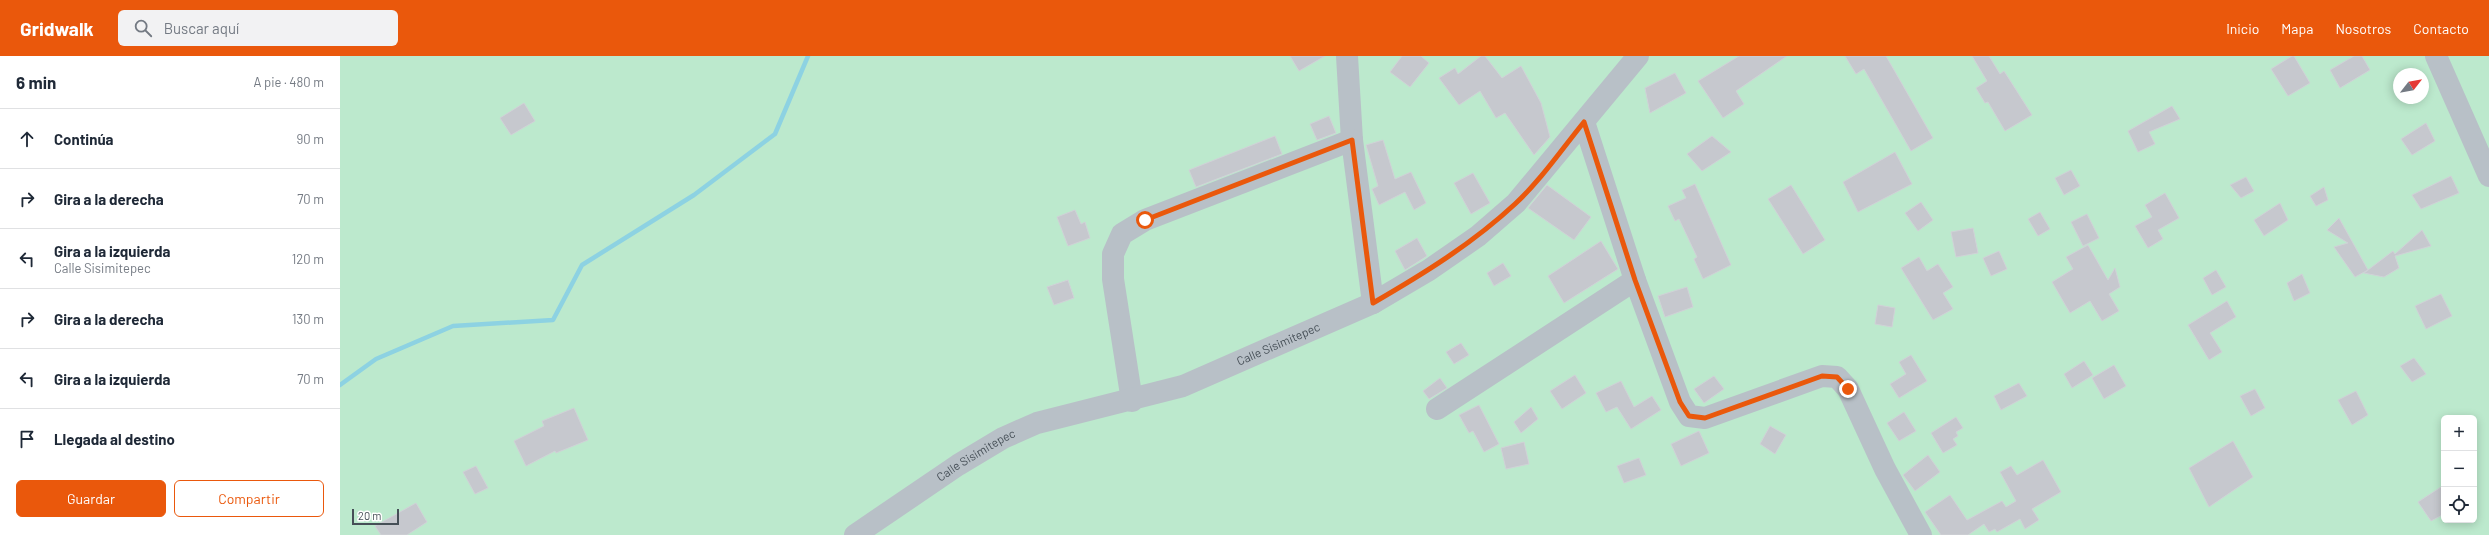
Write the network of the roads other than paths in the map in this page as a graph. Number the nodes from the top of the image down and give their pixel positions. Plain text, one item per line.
1 (1347, 56) edge
2 (1638, 56) edge
3 (2436, 56) edge
4 (1584, 122) junction
5 (1352, 140) junction
6 (2489, 176) edge
7 (1635, 280) junction
8 (1373, 303) junction
9 (1132, 401) junction
10 (1437, 409) dead end
11 (855, 535) edge
12 (1921, 535) edge

1 - 5 street
2 - 4 street, Calle Sisimitepec
3 - 6 street
4 - 7 street
4 - 8 street, Calle Sisimitepec
5 - 8 street
5 - 9 street
7 - 10 street
7 - 12 street
8 - 9 street, Calle Sisimitepec
9 - 11 street, Calle Sisimitepec

